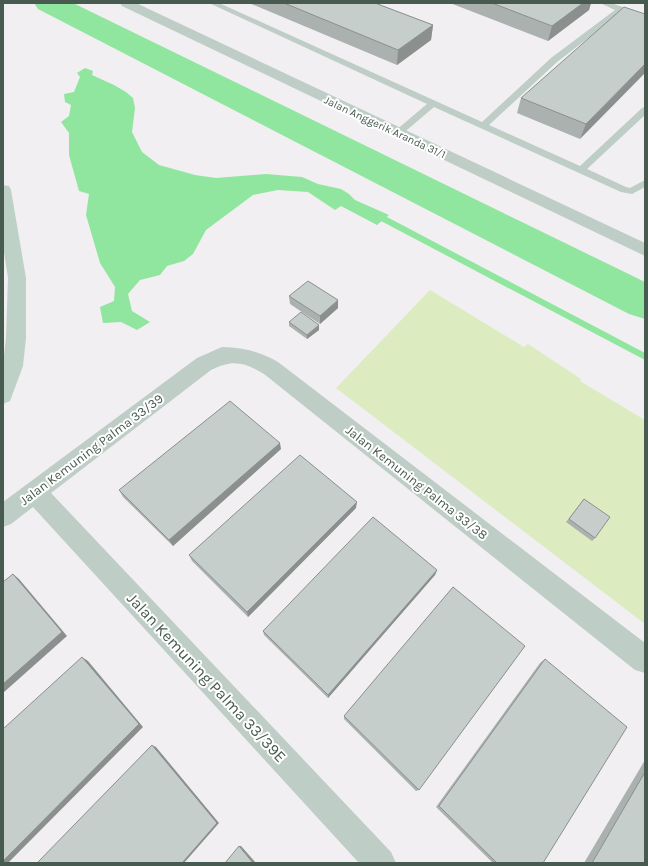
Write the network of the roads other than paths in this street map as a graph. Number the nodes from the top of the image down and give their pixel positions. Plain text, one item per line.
1 (126, 3) edge
2 (213, 3) edge
3 (604, 3) edge
4 (621, 9) junction
5 (645, 18) edge
6 (432, 104) junction
7 (645, 110) edge
8 (484, 125) junction
9 (398, 133) junction
10 (582, 170) junction
11 (645, 182) edge
12 (3, 190) edge
13 (645, 250) edge
14 (178, 383) joint
15 (3, 395) edge
16 (34, 492) junction
17 (3, 516) edge
18 (645, 660) edge
19 (380, 863) edge

1 - 9 street, Jalan Anggerik Aranda 31/1
2 - 6 lane
3 - 4 lane
4 - 5 lane
4 - 8 lane
6 - 8 lane
6 - 9 lane
7 - 10 lane
8 - 10 lane
9 - 13 street, Jalan Anggerik Aranda 31/1
10 - 11 lane
12 - 15 main road
14 - 16 street, Jalan Kemuning Palma 33/39
14 - 18 street, Jalan Kemuning Palma 33/38
16 - 17 street, Jalan Kemuning Palma 33/39
16 - 19 street, Jalan Kemuning Palma 33/39E

